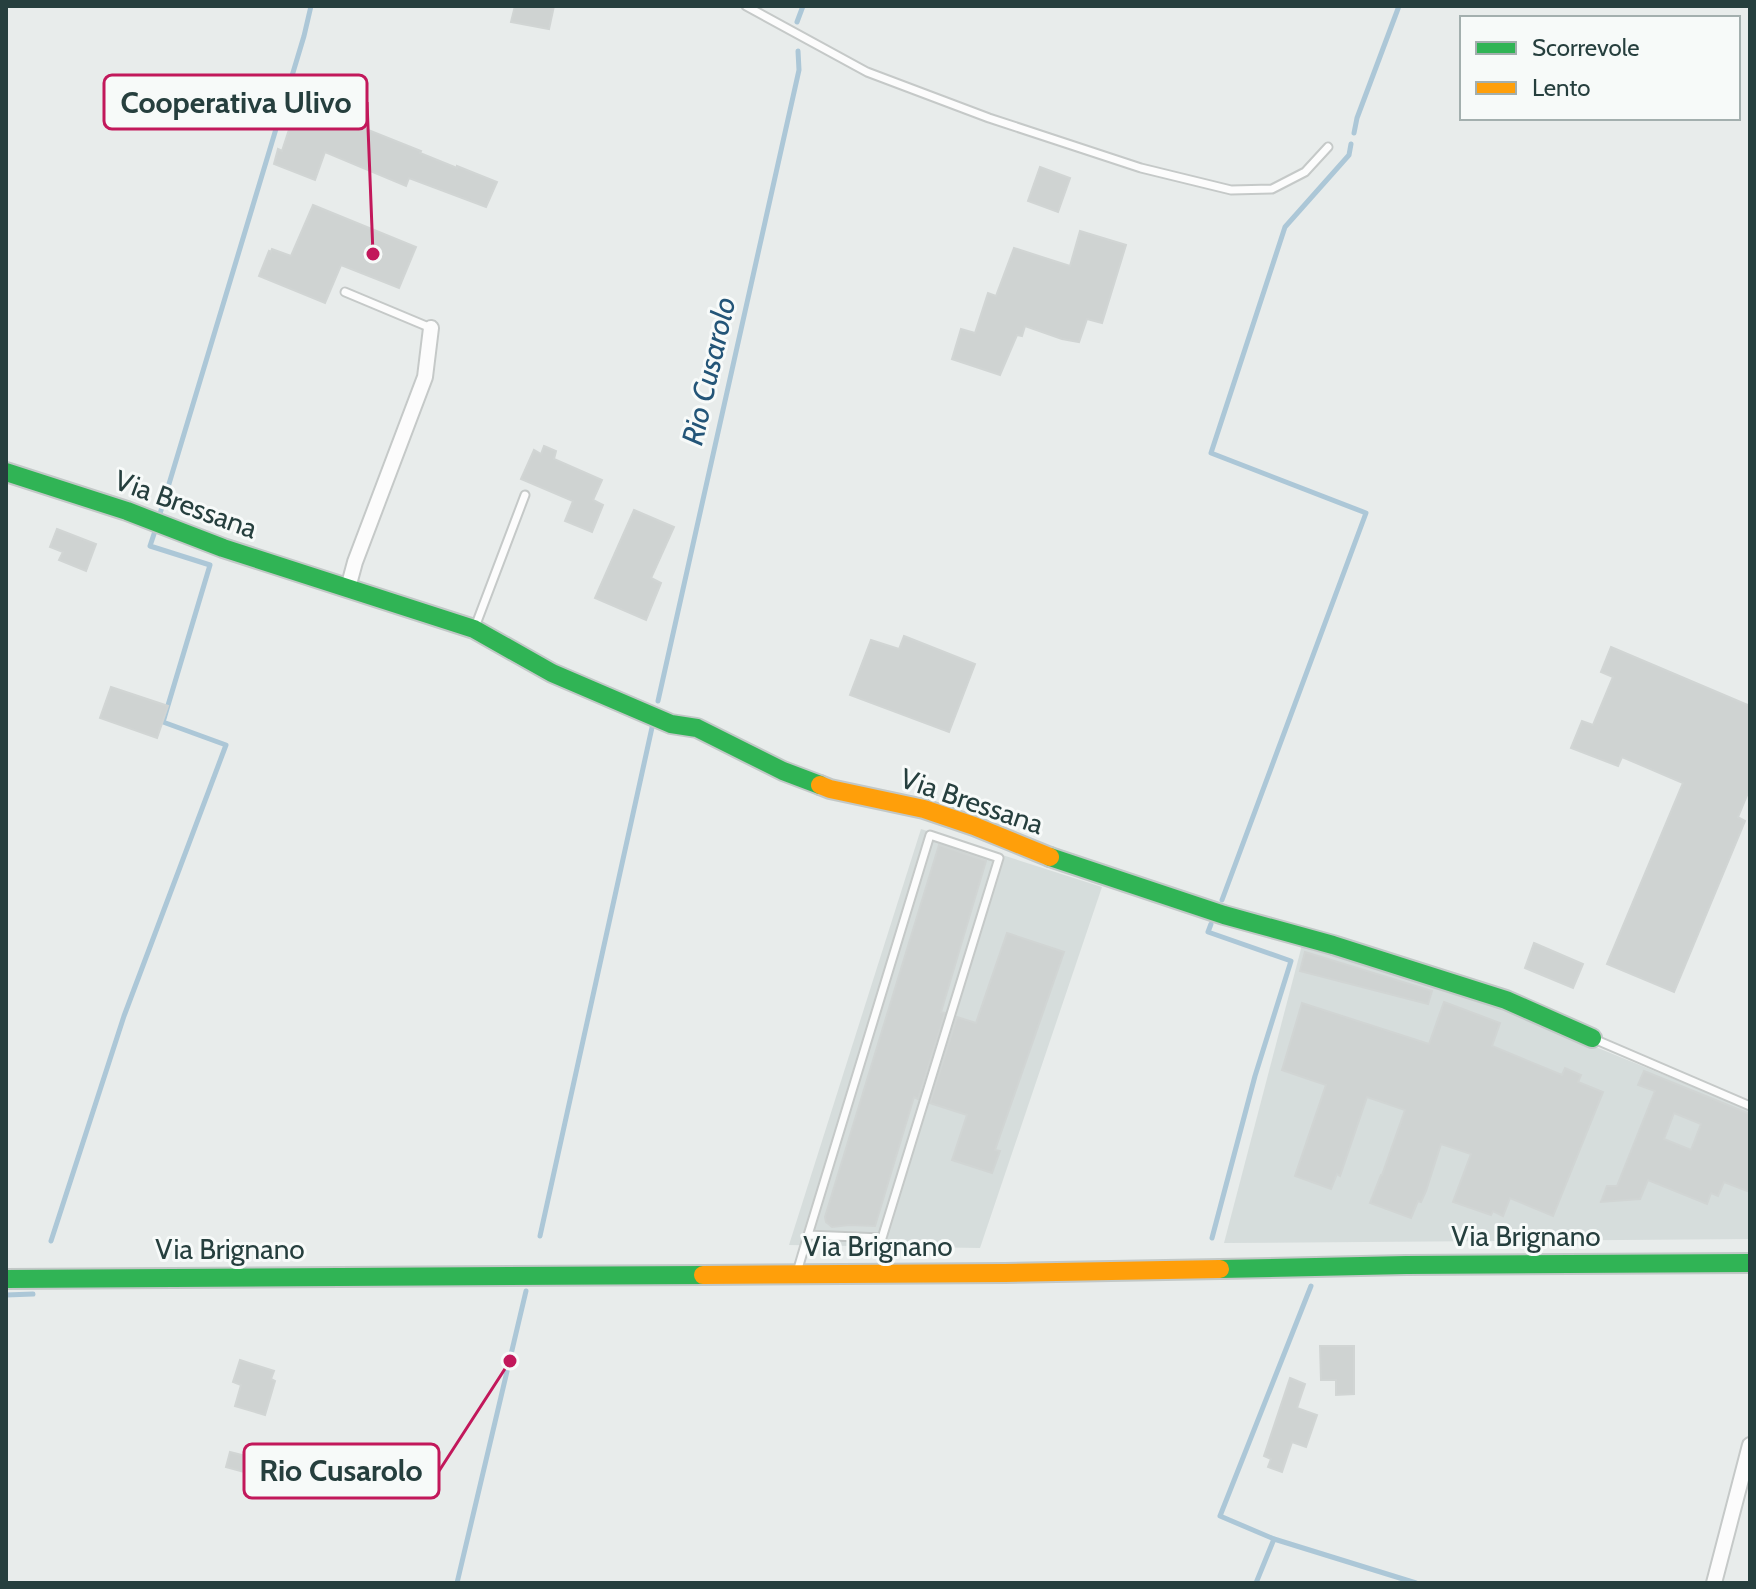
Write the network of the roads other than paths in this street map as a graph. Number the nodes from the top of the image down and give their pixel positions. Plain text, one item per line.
1 (746, 6) edge
2 (1328, 147) dead end
3 (345, 292) dead end
4 (431, 328) joint
5 (6, 472) edge
6 (525, 495) dead end
7 (348, 588) junction
8 (474, 629) junction
9 (1592, 1038) joint
10 (1750, 1106) edge
11 (808, 1235) junction
12 (1750, 1263) edge
13 (796, 1274) junction
14 (6, 1279) edge
15 (1750, 1445) edge
16 (1714, 1583) edge

1 - 2 lane
3 - 4 lane
4 - 7 street
5 - 7 street, Via Bressana
6 - 8 lane
7 - 8 street, Via Bressana
8 - 9 street, Via Bressana
9 - 10 lane
11 - 11 lane
11 - 13 lane
12 - 13 street, Via Brignano
13 - 14 street, Via Brignano
15 - 16 street

